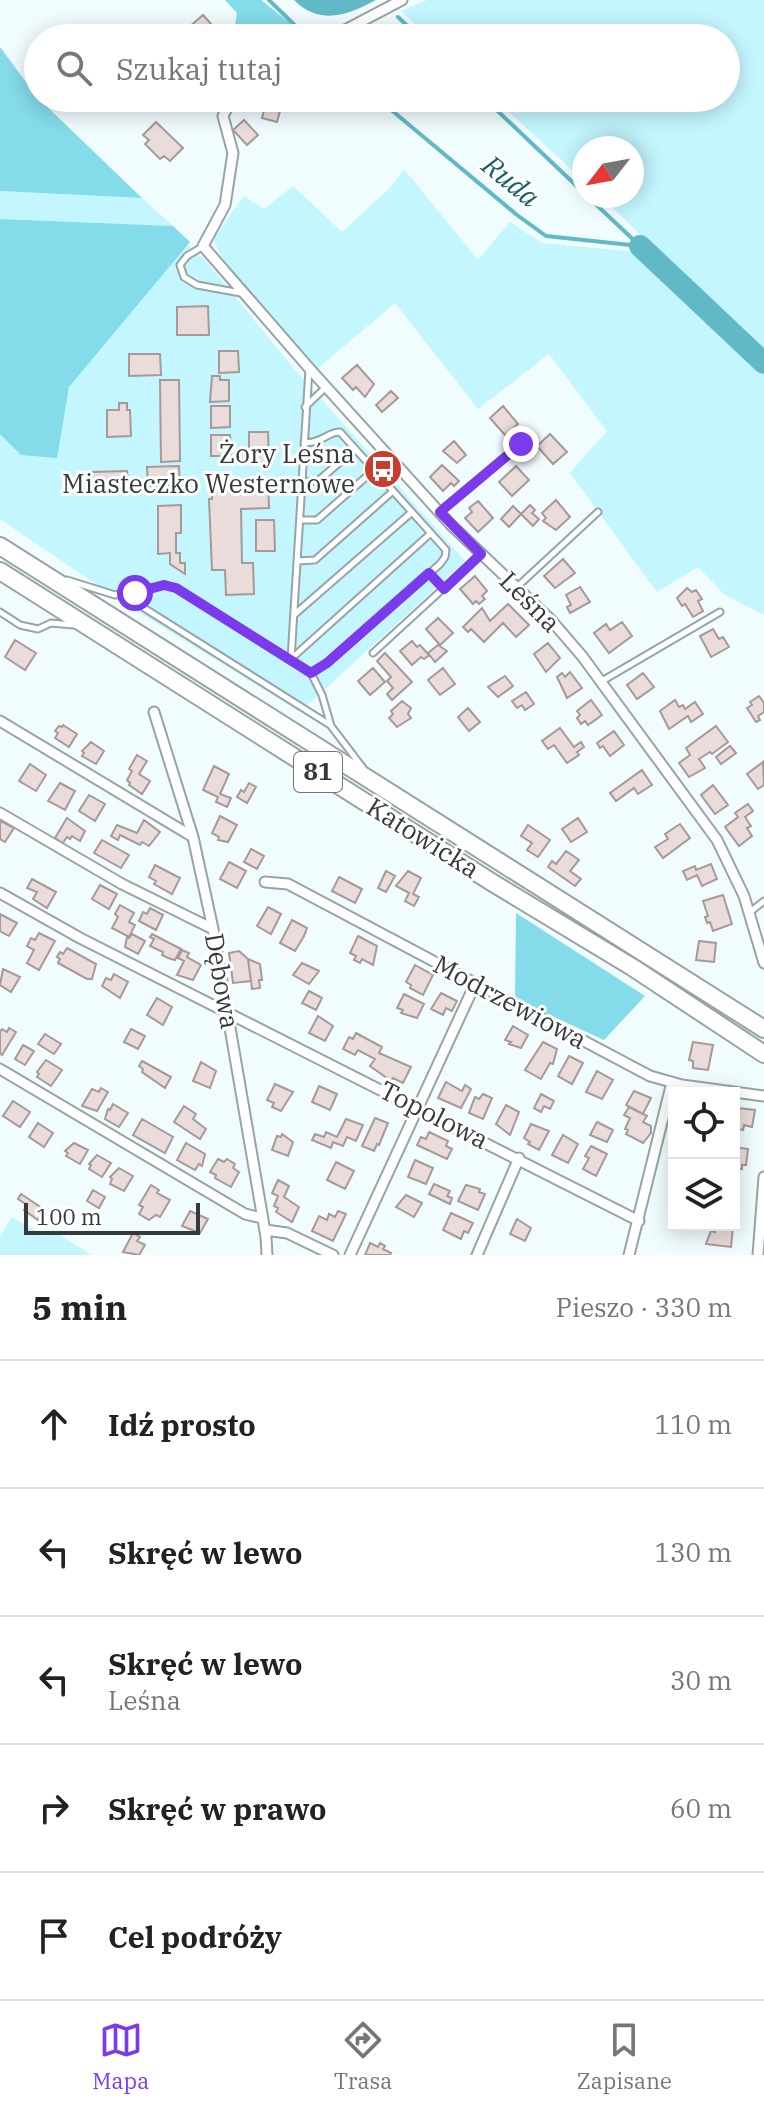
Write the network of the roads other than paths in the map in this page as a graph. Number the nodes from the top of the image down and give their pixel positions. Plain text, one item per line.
1 (402, 0) edge
2 (356, 24) edge
3 (225, 112) edge
4 (203, 246) junction
5 (243, 294) junction
6 (309, 368) junction
7 (326, 387) junction
8 (305, 407) junction
9 (304, 443) junction
10 (521, 444) dead end
11 (355, 449) junction
12 (374, 470) junction
13 (302, 482) junction
14 (393, 491) junction
15 (412, 512) junction
16 (440, 512) junction
17 (598, 512) dead end
18 (300, 520) junction
19 (431, 533) junction
20 (0, 546) edge
21 (481, 554) junction
22 (297, 561) junction
23 (38, 570) junction
24 (0, 571) edge
25 (429, 573) junction
26 (517, 587) junction
27 (444, 589) junction
28 (124, 595) junction
29 (0, 612) edge
30 (720, 612) dead end
31 (294, 614) junction
32 (86, 626) junction
33 (373, 653) dead end
34 (291, 659) junction
35 (311, 673) junction
36 (601, 682) junction
37 (154, 712) dead end
38 (0, 721) edge
39 (331, 726) junction
40 (377, 784) junction
41 (0, 813) edge
42 (193, 837) junction
43 (265, 882) dead end
44 (0, 893) edge
45 (764, 901) edge
46 (750, 912) junction
47 (213, 929) junction
48 (764, 963) edge
49 (475, 984) junction
50 (228, 1013) junction
51 (764, 1029) edge
52 (764, 1054) edge
53 (0, 1069) edge
54 (672, 1082) junction
55 (764, 1096) edge
56 (417, 1106) junction
57 (519, 1158) junction
58 (764, 1177) edge
59 (262, 1218) junction
60 (639, 1221) junction
61 (265, 1230) junction
62 (267, 1255) edge
63 (333, 1255) edge
64 (350, 1255) edge
65 (477, 1255) edge
66 (629, 1255) edge
67 (758, 1255) edge

1 - 2 street
3 - 4 street
4 - 5 street, Leśna
4 - 5 lane
5 - 6 street, Leśna
6 - 7 street, Leśna
6 - 8 lane
7 - 8 lane
7 - 16 street, Leśna
8 - 9 lane
9 - 11 lane
9 - 13 lane
10 - 16 lane
11 - 12 lane
11 - 13 lane
12 - 14 lane
12 - 18 lane
13 - 18 lane
14 - 15 lane
14 - 22 lane
15 - 19 lane
15 - 31 lane
16 - 21 street, Leśna
17 - 26 lane
18 - 22 lane
19 - 25 lane
19 - 34 lane
20 - 23 main road, Katowicka / 81
21 - 26 street, Leśna
21 - 27 lane
22 - 31 lane
23 - 28 lane
23 - 40 main road, Katowicka / 81
24 - 32 main road, Katowicka / 81
25 - 27 lane
25 - 35 lane
26 - 36 street, Leśna
27 - 33 lane
28 - 34 lane
28 - 39 lane
29 - 32 lane
30 - 36 lane
31 - 34 lane
32 - 52 main road, Katowicka / 81
34 - 35 lane
35 - 39 lane
36 - 46 street, Leśna
37 - 42 street, Dębowa
38 - 42 street
39 - 40 lane
40 - 51 main road, Katowicka / 81
41 - 47 street
42 - 47 street, Dębowa
43 - 49 street, Modrzewiowa
44 - 50 street, Topolowa
45 - 46 lane
46 - 48 street, Leśna
47 - 50 street, Dębowa
49 - 54 street, Modrzewiowa
49 - 56 street
50 - 56 street, Topolowa
50 - 59 street, Dębowa
53 - 59 street
54 - 55 street, Modrzewiowa
54 - 60 street
56 - 57 street, Topolowa
56 - 64 street
57 - 60 street, Topolowa
57 - 65 street
58 - 67 street
59 - 61 street, Dębowa
60 - 66 street
61 - 62 street, Dębowa
61 - 63 street

